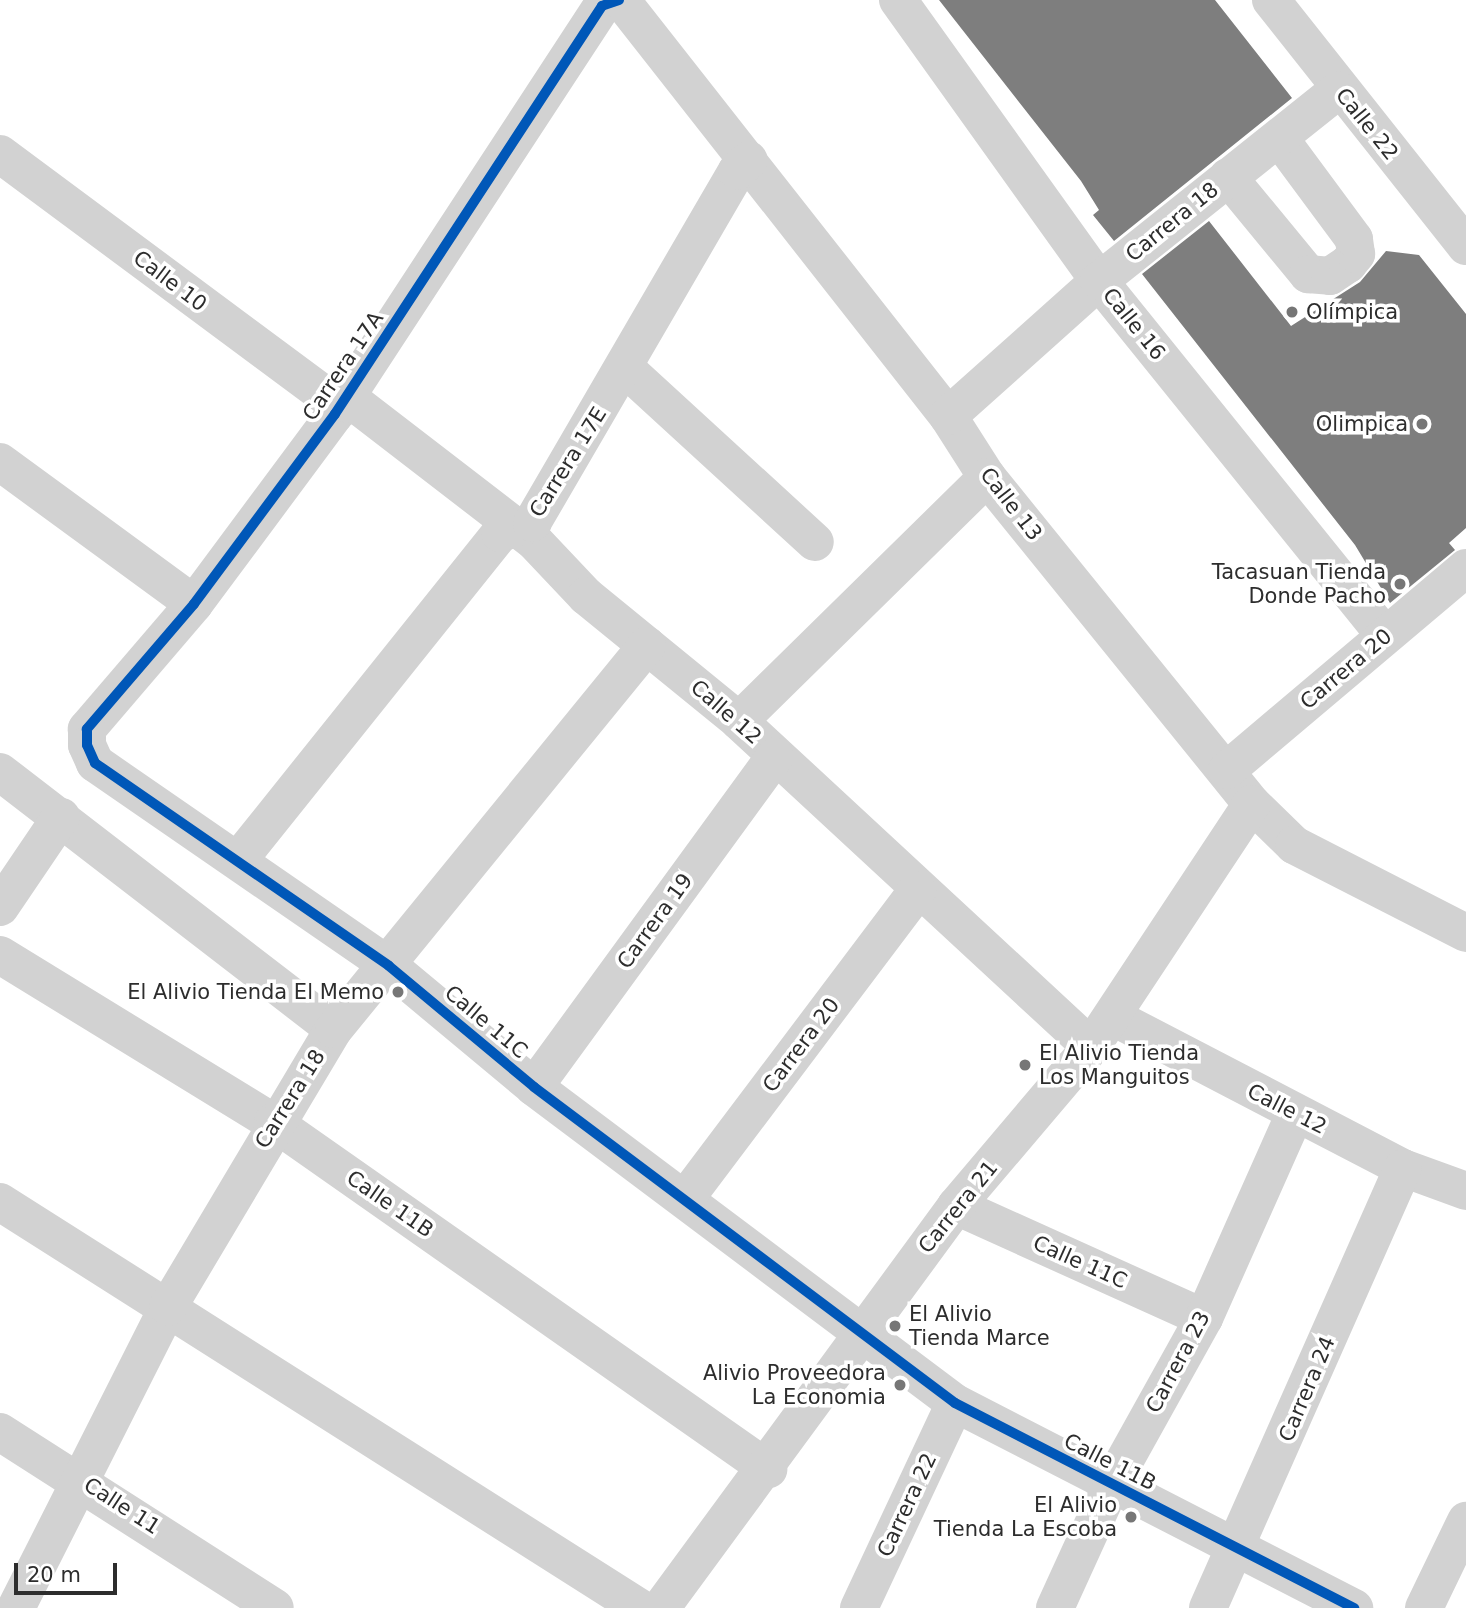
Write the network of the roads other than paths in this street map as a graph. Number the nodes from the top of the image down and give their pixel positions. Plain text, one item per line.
1 (620, 0) edge
2 (898, 0) edge
3 (1271, 0) edge
4 (1338, 90) junction
5 (1280, 139) junction
6 (0, 154) edge
7 (749, 160) junction
8 (1228, 177) junction
9 (1466, 246) edge
10 (1099, 281) junction
11 (626, 369) junction
12 (342, 403) junction
13 (948, 416) junction
14 (0, 462) edge
15 (987, 477) junction
16 (516, 528) junction
17 (815, 542) dead end
18 (1466, 568) edge
19 (194, 604) junction
20 (1385, 635) junction
21 (647, 645) junction
22 (739, 721) junction
23 (87, 745) joint
24 (775, 756) junction
25 (1227, 770) junction
26 (0, 772) edge
27 (1252, 804) junction
28 (61, 817) junction
29 (240, 858) junction
30 (917, 891) junction
31 (0, 907) edge
32 (1466, 933) edge
33 (0, 955) edge
34 (389, 966) junction
35 (1113, 1017) junction
36 (334, 1030) junction
37 (1091, 1047) junction
38 (534, 1087) junction
39 (1295, 1114) junction
40 (273, 1122) junction
41 (1403, 1168) junction
42 (1466, 1191) edge
43 (685, 1199) junction
44 (0, 1202) edge
45 (956, 1206) junction
46 (168, 1307) junction
47 (1203, 1318) junction
48 (858, 1335) junction
49 (955, 1403) junction
50 (0, 1432) edge
51 (768, 1469) junction
52 (82, 1480) junction
53 (1111, 1485) junction
54 (1466, 1521) edge
55 (1237, 1548) junction
56 (226, 1593) edge
57 (16, 1608) edge
58 (275, 1608) edge
59 (640, 1608) edge
60 (661, 1608) edge
61 (859, 1608) edge
62 (1055, 1608) edge
63 (1208, 1608) edge
64 (1354, 1608) edge
65 (1424, 1608) edge

1 - 7 street, Calle 13
1 - 12 street, Carrera 17A
2 - 10 street, Calle 16
3 - 4 street, Calle 22
4 - 5 street, Carrera 18
4 - 9 street, Calle 22
5 - 8 street, Carrera 18
5 - 8 street
6 - 12 street, Calle 10
7 - 11 street, Carrera 17E
7 - 13 street, Calle 13
8 - 10 street, Carrera 18
10 - 13 street, Carrera 18
10 - 20 street, Calle 16
11 - 16 street, Carrera 17E
11 - 17 street
12 - 16 street, Calle 12
12 - 19 street, Carrera 17A
13 - 15 street, Calle 13
14 - 19 street
15 - 22 street
15 - 25 street, Calle 13
16 - 21 street, Calle 12
16 - 29 street, Carrera 17E
18 - 20 street, Carrera 20
19 - 23 street, Carrera 17A
20 - 25 street, Carrera 20
21 - 22 street, Calle 12
21 - 34 street, Carrera 18
22 - 24 street, Calle 12
23 - 29 street, Calle 11C
24 - 30 street, Calle 12
24 - 38 street, Carrera 19
25 - 27 street, Calle 13
26 - 28 street
27 - 32 street, Calle 13
27 - 35 street, Carrera 21
28 - 31 street
28 - 36 street
29 - 34 street, Calle 11C
30 - 37 street, Calle 12
30 - 43 street, Carrera 20
33 - 40 street, Calle 11B
34 - 36 street, Carrera 18
34 - 38 street, Calle 11C
35 - 37 street, Carrera 21
35 - 39 street, Calle 12
36 - 40 street, Carrera 18
37 - 45 street, Carrera 21
38 - 43 street, Calle 11C
39 - 41 street, Calle 12
39 - 47 street, Carrera 23
40 - 46 street, Carrera 18
40 - 51 street, Calle 11B
41 - 42 street, Calle 12
41 - 55 street, Carrera 24
43 - 48 street, Calle 11C
44 - 46 street
45 - 47 street, Calle 11C
45 - 48 street, Carrera 21
46 - 52 street, Carrera 18
46 - 59 street
47 - 53 street, Carrera 23
48 - 49 street, Calle 11B
48 - 51 street, Carrera 21
49 - 53 street, Calle 11B
49 - 61 street, Carrera 22
50 - 52 street, Calle 11
51 - 60 street, Carrera 21
52 - 56 street, Calle 11
52 - 57 street, Carrera 18
53 - 55 street, Calle 11B
53 - 62 street, Carrera 23
54 - 65 street
55 - 63 street, Carrera 24
55 - 64 street, Calle 11B
56 - 58 street, Calle 11

